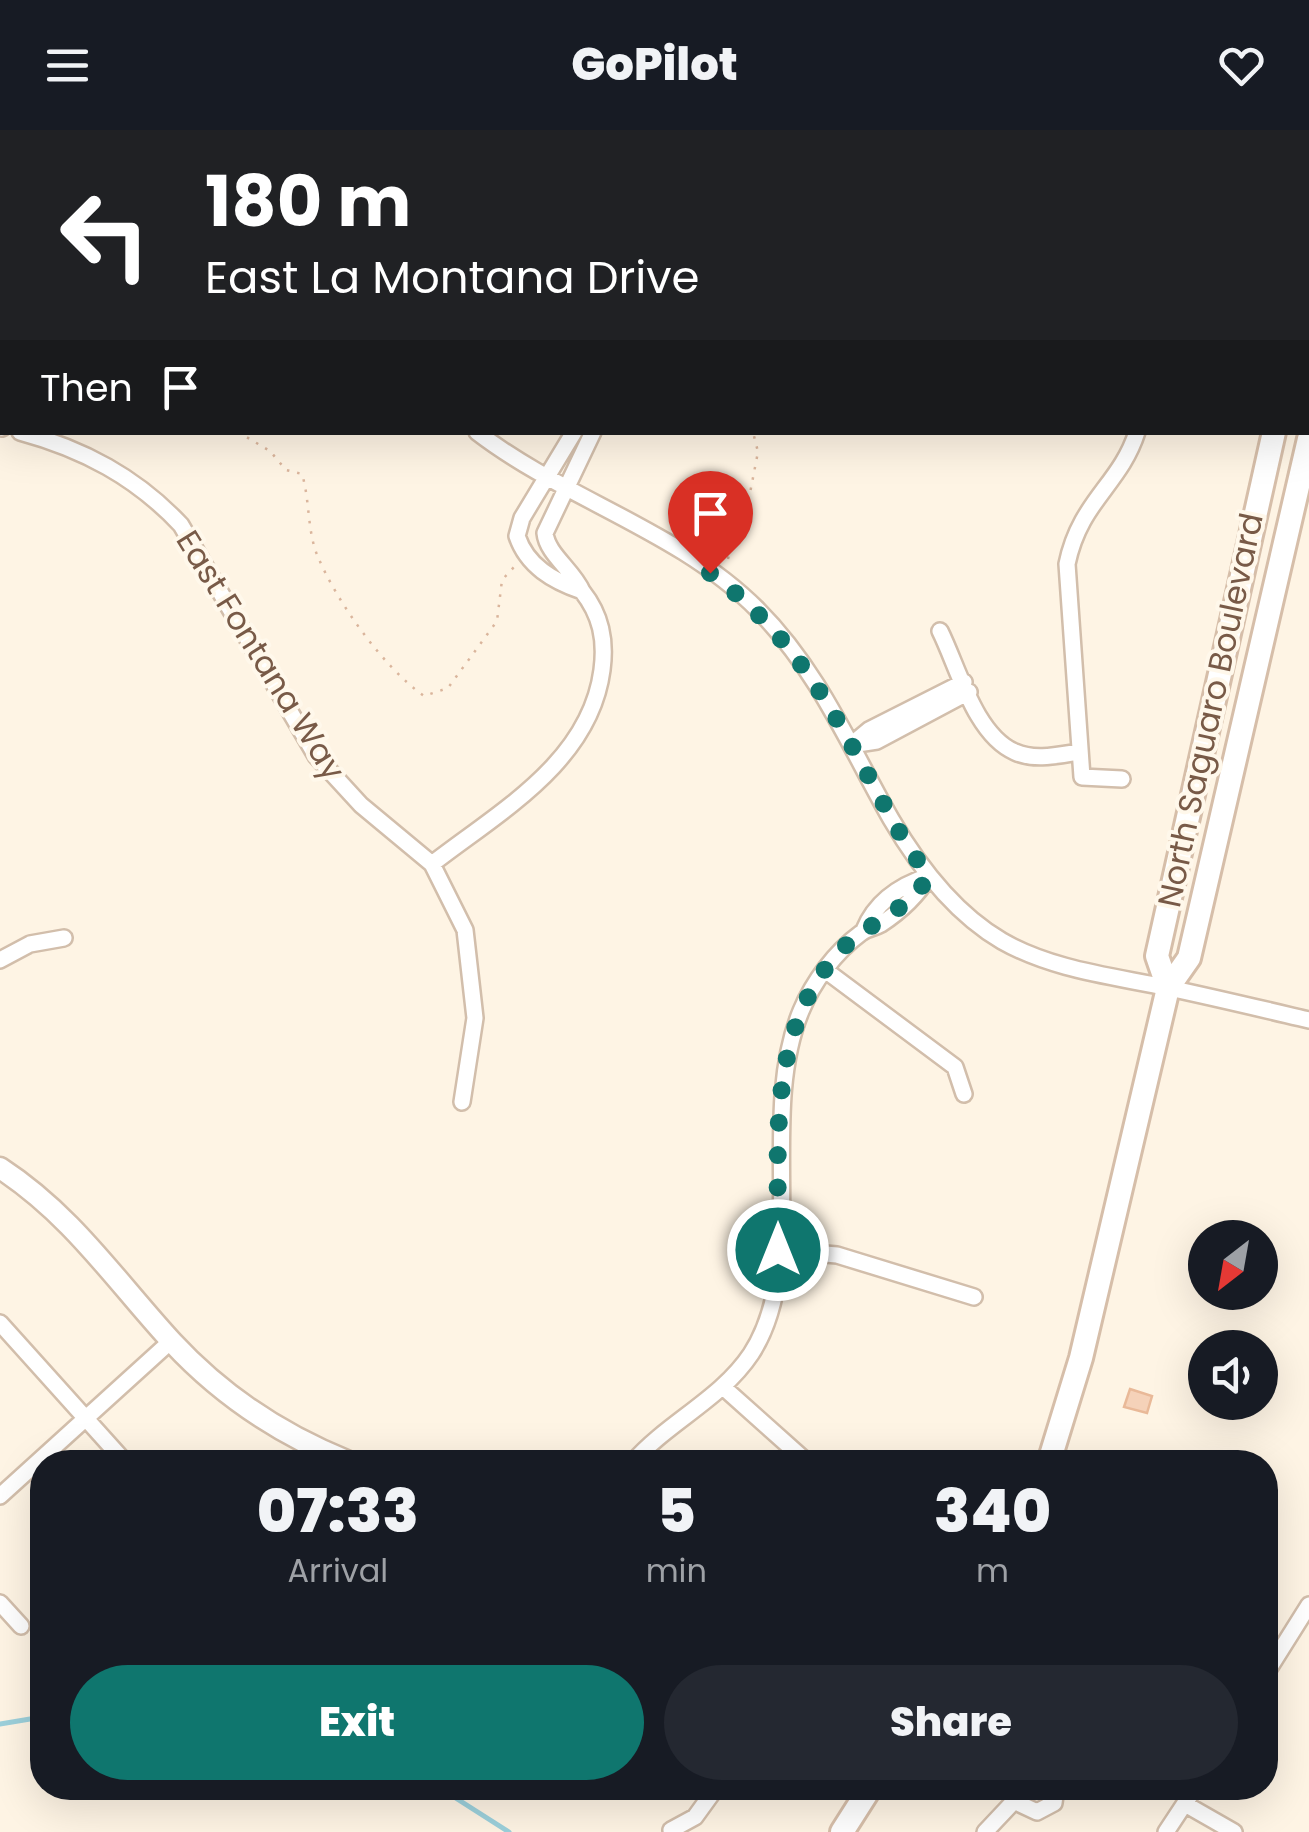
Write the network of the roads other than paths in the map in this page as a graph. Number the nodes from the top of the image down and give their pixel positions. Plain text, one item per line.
1 (28, 435) edge
2 (482, 435) edge
3 (573, 435) edge
4 (591, 435) edge
5 (1136, 435) edge
6 (1273, 435) edge
7 (1309, 439) edge
8 (557, 481) junction
9 (546, 541) junction
10 (525, 554) junction
11 (582, 590) junction
12 (940, 631) dead end
13 (966, 687) junction
14 (851, 745) junction
15 (1079, 752) junction
16 (1122, 779) dead end
17 (432, 864) junction
18 (929, 876) junction
19 (64, 938) dead end
20 (0, 960) edge
21 (824, 970) junction
22 (1168, 988) junction
23 (1309, 1020) edge
24 (964, 1094) dead end
25 (462, 1102) dead end
26 (0, 1168) edge
27 (778, 1250) junction
28 (974, 1297) dead end
29 (0, 1323) edge
30 (171, 1341) junction
31 (723, 1387) junction
32 (85, 1422) junction
33 (53, 1450) edge
34 (114, 1450) edge
35 (324, 1450) edge
36 (647, 1450) edge
37 (794, 1450) edge
38 (1053, 1450) edge
39 (30, 1470) edge
40 (0, 1496) edge
41 (0, 1603) edge
42 (1309, 1605) edge
43 (20, 1626) dead end
44 (1278, 1654) edge
45 (708, 1800) edge
46 (862, 1800) edge
47 (1010, 1800) edge
48 (1021, 1800) edge
49 (1054, 1800) edge
50 (1188, 1800) edge
51 (1185, 1804) junction
52 (671, 1830) dead end
53 (842, 1832) edge
54 (985, 1832) edge
55 (1166, 1832) edge
56 (1234, 1832) edge

1 - 17 street, East Fontana Way
2 - 8 street
3 - 8 street
4 - 8 street
5 - 15 street
6 - 22 main road, North Saguaro Boulevard
7 - 22 main road, North Saguaro Boulevard
8 - 9 street
8 - 10 street
8 - 14 street
9 - 10 street
9 - 11 street
10 - 11 street
11 - 17 street
12 - 13 street
13 - 14 street
13 - 15 street
14 - 18 street
15 - 16 street
17 - 25 street, East Fontana Way
18 - 21 street
18 - 22 street
19 - 20 street
21 - 24 street
21 - 27 street
22 - 23 street
22 - 38 main road, North Saguaro Boulevard
26 - 30 street
27 - 28 street
27 - 31 street
29 - 32 street
30 - 32 street
30 - 35 street
31 - 36 street
31 - 37 street
32 - 33 street
32 - 34 street
39 - 40 street
41 - 43 street
42 - 44 street
45 - 52 street
46 - 53 main road
47 - 54 street
48 - 49 street
50 - 51 street
51 - 55 street
51 - 56 street

